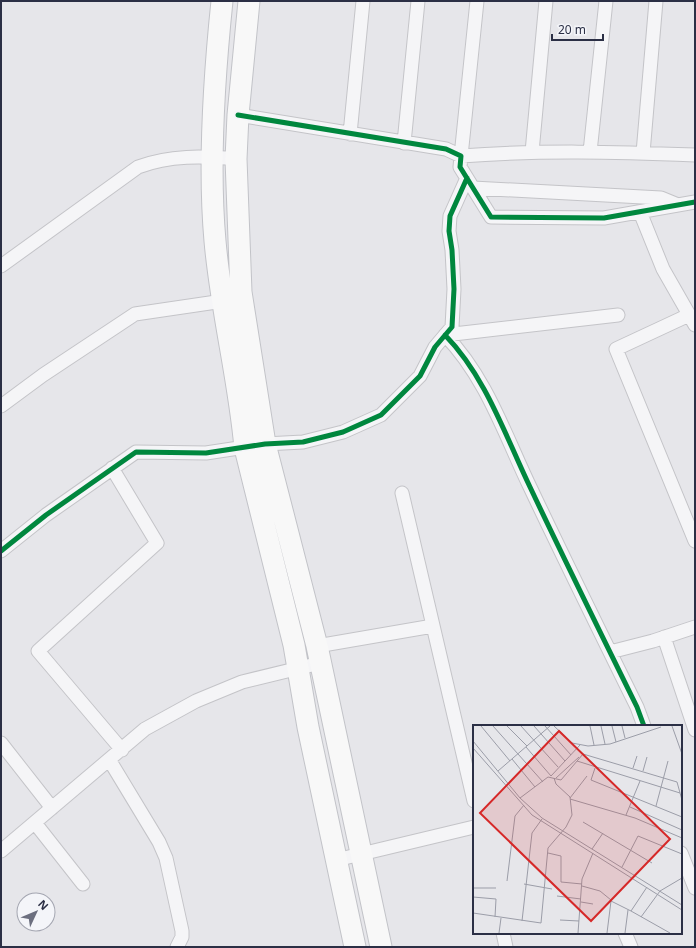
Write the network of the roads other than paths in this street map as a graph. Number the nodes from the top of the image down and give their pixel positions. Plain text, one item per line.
1 (222, 1) edge
2 (249, 1) edge
3 (363, 1) edge
4 (418, 1) edge
5 (478, 1) edge
6 (546, 1) edge
7 (606, 1) edge
8 (656, 1) edge
9 (238, 115) junction
10 (350, 134) junction
11 (404, 143) junction
12 (532, 152) junction
13 (590, 152) junction
14 (642, 153) junction
15 (695, 155) edge
16 (461, 156) junction
17 (212, 157) junction
18 (236, 159) junction
19 (470, 183) junction
20 (695, 202) edge
21 (678, 205) junction
22 (640, 212) junction
23 (1, 266) edge
24 (242, 298) junction
25 (222, 301) junction
26 (618, 315) dead end
27 (692, 320) edge
28 (445, 335) junction
29 (1, 406) edge
30 (265, 444) junction
31 (245, 448) junction
32 (112, 468) junction
33 (402, 493) dead end
34 (695, 541) edge
35 (1, 551) edge
36 (433, 626) junction
37 (695, 627) edge
38 (664, 638) junction
39 (610, 652) junction
40 (318, 654) junction
41 (297, 670) junction
42 (644, 725) edge
43 (695, 730) edge
44 (1, 743) edge
45 (122, 750) junction
46 (110, 761) junction
47 (473, 797) edge
48 (52, 808) junction
49 (35, 823) junction
50 (473, 827) edge
51 (1, 851) edge
52 (360, 855) junction
53 (682, 856) edge
54 (336, 860) junction
55 (83, 884) dead end
56 (695, 888) edge
57 (503, 934) edge
58 (625, 934) edge
59 (177, 947) edge
60 (355, 947) edge
61 (381, 947) edge
62 (506, 947) edge
63 (631, 947) edge

1 - 17 main road
2 - 9 main road
3 - 10 street
4 - 11 street
5 - 16 street
6 - 12 street
7 - 13 street
8 - 14 street
9 - 10 street
9 - 18 main road
10 - 11 street
11 - 16 street
12 - 13 street
12 - 16 street
13 - 14 street
14 - 15 street
16 - 19 street
17 - 18 street
17 - 23 street
17 - 25 main road
18 - 24 main road
19 - 21 street
19 - 22 street
19 - 28 street
20 - 21 street
21 - 22 street
22 - 27 street
24 - 25 street
24 - 30 main road
25 - 29 street
25 - 31 main road
26 - 28 street
27 - 34 street
28 - 30 street
28 - 39 street
30 - 31 street
30 - 40 main road
31 - 32 street
31 - 41 main road
32 - 35 street
32 - 45 street
33 - 36 street
36 - 40 street
36 - 47 street
37 - 38 street
38 - 39 street
38 - 43 street
39 - 42 street
40 - 41 street
40 - 52 main road
41 - 45 street
41 - 54 main road
44 - 48 street
45 - 46 street
46 - 48 street
46 - 59 street
48 - 49 street
49 - 51 street
49 - 55 street
50 - 52 street
52 - 54 street
52 - 61 main road
53 - 56 street
54 - 60 main road
57 - 62 street
58 - 63 street

